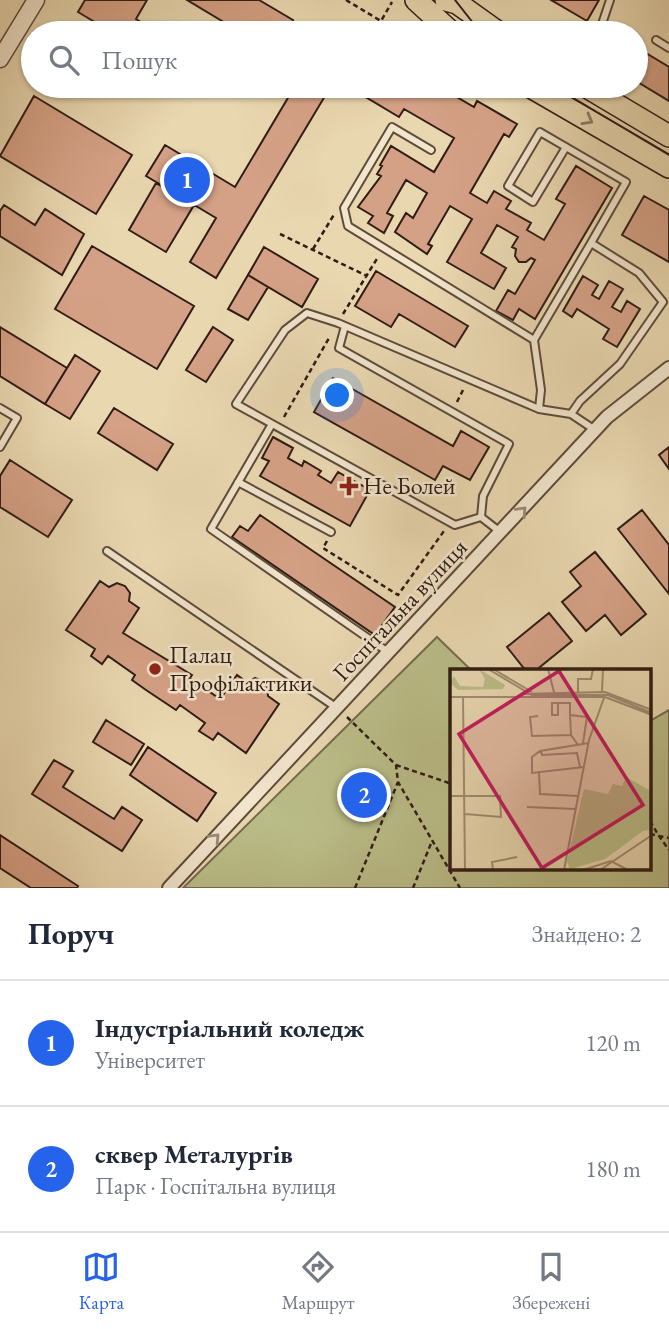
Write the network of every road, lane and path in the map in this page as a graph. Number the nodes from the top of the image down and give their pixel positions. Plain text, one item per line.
1 (346, 0) edge
2 (416, 0) edge
3 (446, 0) edge
4 (465, 0) edge
5 (610, 0) edge
6 (34, 1) edge
7 (392, 2) edge
8 (478, 18) junction
9 (22, 21) edge
10 (439, 21) edge
11 (482, 21) edge
12 (602, 21) edge
13 (21, 23) edge
14 (656, 40) dead end
15 (669, 48) edge
16 (0, 59) edge
17 (550, 98) edge
18 (605, 98) edge
19 (669, 136) edge
20 (566, 147) junction
21 (431, 150) dead end
22 (669, 167) edge
23 (344, 208) junction
24 (280, 234) dead end
25 (591, 243) junction
26 (313, 250) junction
27 (367, 276) dead end
28 (345, 326) junction
29 (534, 340) junction
30 (669, 368) edge
31 (463, 390) dead end
32 (0, 408) edge
33 (540, 409) junction
34 (451, 412) junction
35 (571, 414) junction
36 (272, 424) junction
37 (595, 430) junction
38 (0, 447) edge
39 (238, 482) junction
40 (481, 517) junction
41 (450, 522) junction
42 (331, 533) joint
43 (501, 533) junction
44 (107, 551) dead end
45 (389, 653) junction
46 (340, 711) junction
47 (396, 765) junction
48 (398, 782) junction
49 (450, 782) edge
50 (652, 824) edge
51 (652, 834) edge
52 (659, 836) junction
53 (669, 838) edge
54 (432, 841) junction
55 (669, 850) edge
56 (169, 888) edge
57 (355, 888) edge
58 (413, 888) edge
59 (460, 888) edge

1 - 7 path
2 - 10 highway
3 - 8 highway
4 - 8 street
5 - 12 lane
6 - 9 street
8 - 11 highway
13 - 16 street
14 - 15 lane
17 -> 22 highway
18 - 19 highway
20 - 20 lane
20 - 25 lane
21 - 23 lane
23 - 26 path
23 - 29 lane
24 - 26 path
25 - 29 lane
25 - 35 lane
26 - 27 path
28 - 33 lane
28 - 34 lane
28 - 36 lane
29 - 33 lane
30 - 37 street, Госпітальна вулиця
31 - 34 path
32 - 38 lane
33 - 35 lane
34 - 40 lane
35 - 37 lane
36 - 39 lane
36 - 41 lane
43 -> 37 street, Госпітальна вулиця
39 - 42 lane
39 - 45 lane
40 - 41 lane
40 - 43 lane
41 - 42 path
43 - 45 street, Госпітальна вулиця
44 - 46 lane
45 - 46 street, Госпітальна вулиця
46 - 47 path
56 -> 46 street, Госпітальна вулиця
47 - 48 path
47 - 49 path
48 - 54 path
48 - 57 path
50 - 52 path
51 - 52 path
52 - 53 path
52 - 55 path
54 - 58 path
54 - 59 path

